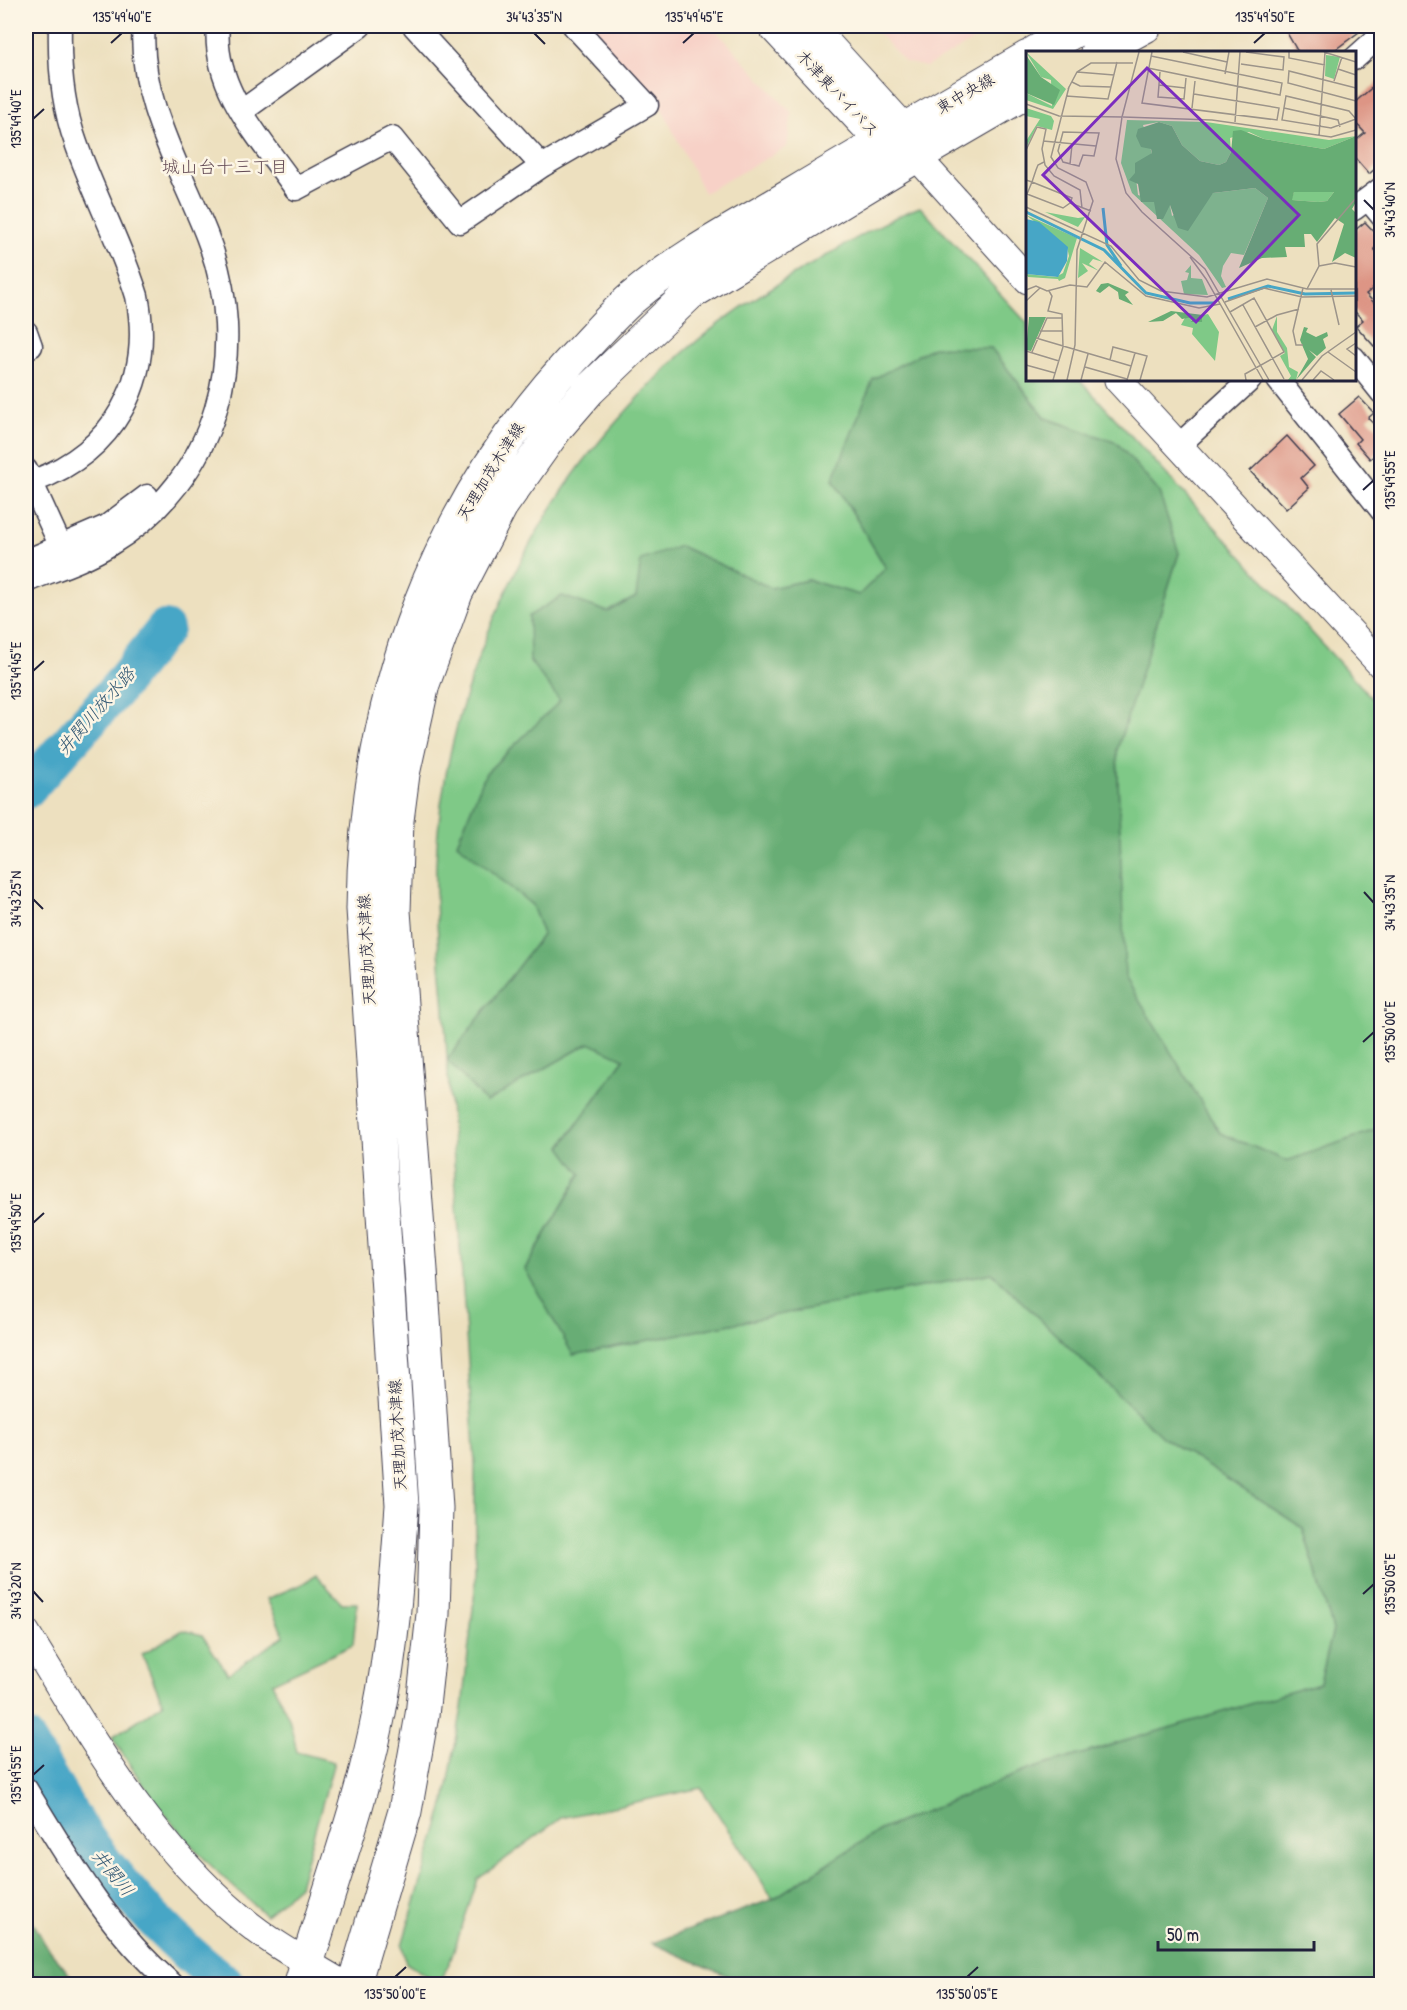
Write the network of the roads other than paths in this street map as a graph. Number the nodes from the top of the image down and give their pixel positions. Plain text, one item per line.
1 (60, 26) edge
2 (132, 26) edge
3 (144, 26) edge
4 (218, 26) edge
5 (360, 26) edge
6 (414, 26) edge
7 (574, 26) edge
8 (774, 26) edge
9 (808, 26) edge
10 (1083, 26) edge
11 (1145, 26) edge
12 (1382, 34) edge
13 (1038, 51) edge
14 (1099, 51) edge
15 (1356, 57) edge
16 (1026, 58) edge
17 (1026, 92) edge
18 (242, 111) junction
19 (900, 142) junction
20 (542, 166) junction
21 (1026, 278) edge
22 (26, 332) edge
23 (26, 348) edge
24 (1356, 360) edge
25 (1119, 381) edge
26 (1249, 381) edge
27 (1279, 381) edge
28 (1382, 393) edge
29 (1178, 446) junction
30 (29, 475) edge
31 (1382, 512) edge
32 (65, 555) junction
33 (26, 561) edge
34 (26, 581) edge
35 (1382, 666) edge
36 (26, 1632) edge
37 (26, 1789) edge
38 (304, 1974) edge
39 (172, 1984) edge
40 (343, 1984) edge
41 (354, 1984) edge

1 - 30 street
2 - 32 street
3 - 32 street
4 - 18 street
5 - 18 street
6 - 20 street
7 - 20 street
8 - 19 main road, 木津東バイパス
9 - 19 main road, 木津東バイパス
10 - 13 main road
11 - 14 main road
12 - 15 street
16 - 19 main road, 東中央線
17 - 19 main road, 東中央線
18 - 20 street
19 - 21 street
19 - 38 main road, 天理加茂木津線
19 - 41 main road, 天理加茂木津線
22 - 23 street
24 - 28 street
25 - 29 street
26 - 29 street
27 - 31 street
29 - 35 street
30 - 32 street
32 - 33 street
32 - 34 street
36 - 38 street
37 - 39 street
38 - 40 street

